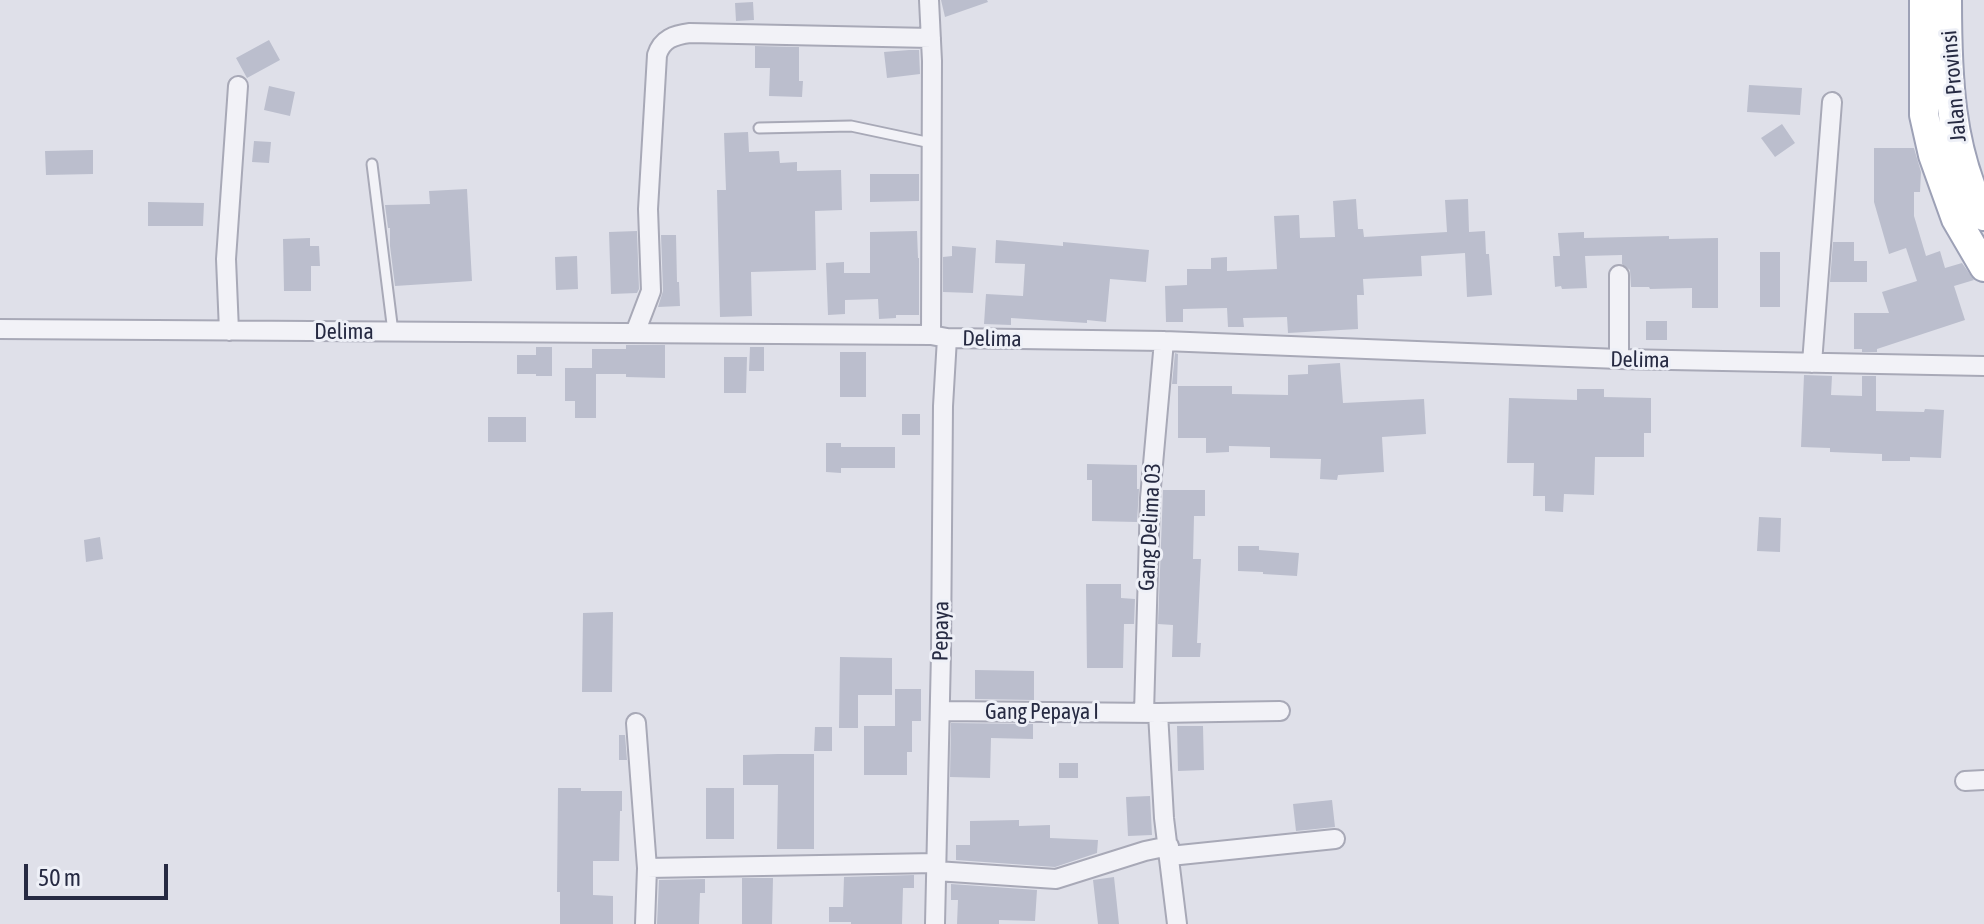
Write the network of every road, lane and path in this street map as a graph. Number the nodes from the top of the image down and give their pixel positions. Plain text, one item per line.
1 (929, 0) edge
2 (1924, 0) edge
3 (1947, 0) edge
4 (931, 38) junction
5 (238, 86) dead end
6 (1832, 102) dead end
7 (759, 128) dead end
8 (931, 143) junction
9 (372, 164) dead end
10 (1984, 216) edge
11 (1976, 238) edge
12 (1984, 267) edge
13 (1619, 275) dead end
14 (0, 329) edge
15 (229, 331) junction
16 (393, 332) junction
17 (635, 333) junction
18 (939, 337) junction
19 (1164, 341) junction
20 (1619, 359) junction
21 (1812, 363) junction
22 (1984, 366) edge
23 (940, 711) junction
24 (1280, 711) dead end
25 (1151, 713) junction
26 (636, 723) dead end
27 (1335, 839) dead end
28 (1169, 851) junction
29 (936, 867) junction
30 (647, 868) junction
31 (645, 924) edge
32 (935, 924) edge
33 (1177, 924) edge

1 - 4 street, Pepaya
2 - 11 main road, Jalan Provinsi
3 - 10 main road, Jalan Provinsi
4 - 8 street, Pepaya
4 - 17 street
5 - 15 street
6 - 21 street
7 - 8 lane
8 - 18 street, Pepaya
9 - 16 lane
11 - 12 main road, Jalan Provinsi
13 - 20 street
14 - 15 street, Delima
15 - 16 street, Delima
16 - 17 street, Delima
17 - 18 street, Delima
18 - 19 street, Delima
18 - 23 street, Pepaya
19 - 20 street, Delima
19 - 25 street, Gang Delima 03
20 - 21 street, Delima
21 - 22 street, Delima
23 - 25 street, Gang Pepaya I
23 - 29 street, Pepaya
24 - 25 street, Gang Pepaya I
25 - 28 street, Gang Delima 03
26 - 30 street
27 - 28 street
28 - 29 street
28 - 33 street, Gang Delima 03
29 - 30 street
29 - 32 street, Pepaya
30 - 31 street

